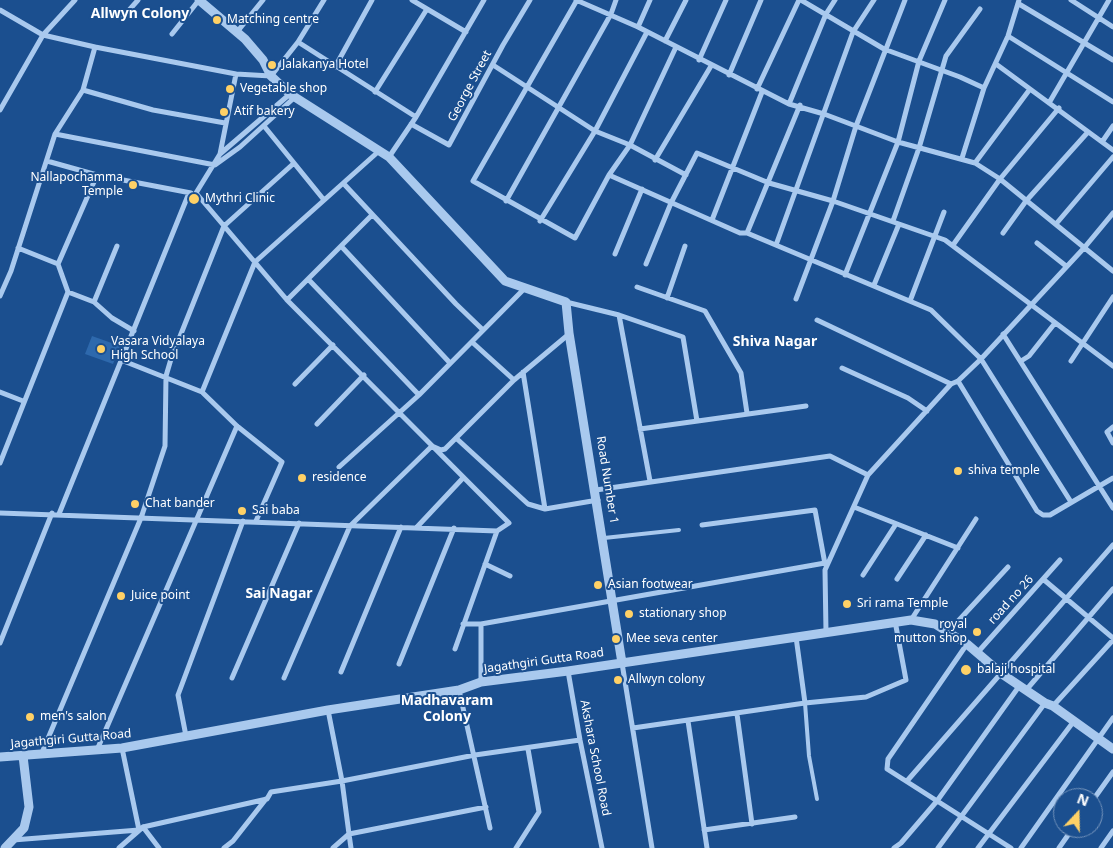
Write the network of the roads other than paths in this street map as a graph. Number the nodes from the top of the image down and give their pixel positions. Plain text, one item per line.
1 (75, 0) edge
2 (138, 0) edge
3 (199, 0) edge
4 (263, 0) edge
5 (324, 0) edge
6 (372, 0) edge
7 (412, 0) edge
8 (484, 0) edge
9 (530, 0) edge
10 (576, 0) edge
11 (616, 0) edge
12 (650, 0) edge
13 (686, 0) edge
14 (726, 0) edge
15 (761, 0) edge
16 (800, 0) edge
17 (835, 0) edge
18 (874, 0) edge
19 (905, 0) edge
20 (945, 0) edge
21 (1071, 0) edge
22 (1109, 0) edge
23 (1019, 2) edge
24 (427, 9) junction
25 (980, 9) dead end
26 (0, 10) edge
27 (611, 14) junction
28 (826, 14) junction
29 (123, 17) dead end
30 (1098, 18) junction
31 (638, 27) junction
32 (1113, 28) edge
33 (237, 32) junction
34 (466, 32) junction
35 (647, 32) junction
36 (853, 32) junction
37 (172, 34) dead end
38 (43, 35) junction
39 (1008, 36) junction
40 (298, 42) junction
41 (665, 42) junction
42 (1084, 42) junction
43 (95, 47) junction
44 (676, 47) junction
45 (884, 49) junction
46 (699, 60) junction
47 (1113, 60) edge
48 (918, 61) junction
49 (996, 64) junction
50 (493, 65) junction
51 (334, 66) junction
52 (711, 66) junction
53 (942, 70) junction
54 (1068, 72) junction
55 (236, 74) junction
56 (272, 76) junction
57 (729, 76) junction
58 (525, 87) junction
59 (984, 88) junction
60 (1030, 89) junction
61 (83, 90) junction
62 (759, 90) junction
63 (375, 92) junction
64 (292, 96) junction
65 (1113, 102) edge
66 (1049, 103) junction
67 (789, 104) junction
68 (800, 105) junction
69 (558, 106) junction
70 (1059, 108) junction
71 (0, 110) edge
72 (824, 114) junction
73 (416, 117) junction
74 (225, 123) junction
75 (411, 124) junction
76 (264, 126) junction
77 (856, 126) junction
78 (1113, 126) edge
79 (595, 131) junction
80 (1088, 132) junction
81 (55, 134) junction
82 (898, 142) junction
83 (1102, 142) junction
84 (630, 145) junction
85 (919, 148) junction
86 (1113, 150) edge
87 (379, 151) junction
88 (220, 154) junction
89 (390, 157) junction
90 (1113, 157) edge
91 (962, 158) junction
92 (655, 160) junction
93 (47, 161) junction
94 (975, 163) junction
95 (293, 164) junction
96 (215, 165) junction
97 (733, 168) junction
98 (97, 175) junction
99 (609, 175) junction
100 (686, 175) junction
101 (1000, 180) junction
102 (768, 183) junction
103 (344, 184) junction
104 (642, 189) junction
105 (797, 190) junction
106 (189, 193) junction
107 (196, 193) junction
108 (324, 200) junction
109 (506, 201) junction
110 (833, 201) junction
111 (1026, 201) junction
112 (671, 203) junction
113 (944, 212) dead end
114 (870, 213) junction
115 (1113, 213) edge
116 (372, 215) junction
117 (540, 220) junction
118 (712, 220) junction
119 (893, 221) junction
120 (899, 224) junction
121 (1056, 224) junction
122 (224, 226) junction
123 (747, 233) junction
124 (1003, 233) dead end
125 (935, 236) junction
126 (1037, 243) dead end
127 (776, 245) junction
128 (953, 245) junction
129 (117, 246) dead end
130 (341, 246) junction
131 (685, 246) dead end
132 (18, 248) junction
133 (1084, 248) junction
134 (615, 254) dead end
135 (810, 260) junction
136 (255, 262) junction
137 (58, 264) junction
138 (646, 264) dead end
139 (1066, 266) junction
140 (1113, 271) edge
141 (845, 275) junction
142 (308, 279) junction
143 (874, 285) junction
144 (637, 287) dead end
145 (525, 288) junction
146 (68, 292) junction
147 (0, 296) edge
148 (1113, 297) edge
149 (667, 298) junction
150 (796, 299) dead end
151 (287, 300) junction
152 (910, 301) junction
153 (94, 302) junction
154 (566, 302) junction
155 (1031, 305) junction
156 (619, 315) junction
157 (818, 320) dead end
158 (1055, 323) junction
159 (483, 330) junction
160 (134, 331) junction
161 (569, 333) junction
162 (1004, 334) junction
163 (472, 342) junction
164 (1083, 344) junction
165 (333, 346) junction
166 (981, 359) junction
167 (121, 360) junction
168 (1021, 361) junction
169 (1071, 361) dead end
170 (450, 363) junction
171 (1112, 363) edge
172 (842, 368) dead end
173 (523, 372) junction
174 (364, 375) junction
175 (166, 376) junction
176 (514, 380) junction
177 (958, 382) junction
178 (295, 384) dead end
179 (951, 384) junction
180 (0, 392) edge
181 (202, 392) junction
182 (419, 395) junction
183 (23, 401) junction
184 (806, 406) dead end
185 (927, 411) junction
186 (400, 412) junction
187 (747, 413) junction
188 (697, 421) junction
189 (317, 424) dead end
190 (237, 426) junction
191 (1113, 427) edge
192 (640, 429) junction
193 (456, 438) junction
194 (1113, 442) edge
195 (432, 446) junction
196 (0, 463) edge
197 (339, 467) dead end
198 (868, 475) junction
199 (463, 478) junction
200 (1113, 478) edge
201 (650, 481) junction
202 (1099, 486) junction
203 (596, 490) junction
204 (598, 500) junction
205 (1071, 502) junction
206 (854, 507) junction
207 (1113, 508) edge
208 (545, 509) junction
209 (0, 513) edge
210 (52, 513) junction
211 (60, 514) junction
212 (141, 518) junction
213 (976, 519) dead end
214 (196, 521) junction
215 (243, 521) junction
216 (256, 521) junction
217 (299, 523) junction
218 (896, 524) junction
219 (702, 525) dead end
220 (350, 526) junction
221 (401, 527) junction
222 (417, 527) junction
223 (454, 528) junction
224 (679, 530) dead end
225 (497, 531) junction
226 (926, 535) junction
227 (604, 538) junction
228 (1113, 545) edge
229 (958, 548) junction
230 (1060, 560) dead end
231 (825, 563) junction
232 (485, 564) junction
233 (1008, 567) dead end
234 (825, 570) junction
235 (863, 575) dead end
236 (510, 576) dead end
237 (897, 579) dead end
238 (1044, 579) junction
239 (1113, 589) edge
240 (1067, 598) junction
241 (614, 601) junction
242 (1088, 616) junction
243 (911, 620) junction
244 (895, 621) junction
245 (464, 624) junction
246 (481, 624) junction
247 (826, 632) junction
248 (948, 632) junction
249 (796, 636) junction
250 (1113, 639) edge
251 (0, 643) edge
252 (967, 644) junction
253 (455, 649) dead end
254 (978, 652) junction
255 (622, 663) junction
256 (399, 664) dead end
257 (568, 671) junction
258 (341, 672) dead end
259 (1002, 674) junction
260 (232, 678) dead end
261 (284, 678) dead end
262 (481, 682) junction
263 (1023, 687) junction
264 (459, 690) junction
265 (805, 703) junction
266 (1049, 705) junction
267 (328, 710) junction
268 (737, 714) junction
269 (1113, 718) edge
270 (688, 721) junction
271 (1074, 721) junction
272 (633, 728) junction
273 (186, 736) junction
274 (1099, 739) junction
275 (580, 740) junction
276 (122, 748) junction
277 (528, 749) junction
278 (1113, 749) edge
279 (97, 750) junction
280 (41, 755) junction
281 (475, 755) junction
282 (23, 756) junction
283 (0, 758) edge
284 (1113, 772) edge
285 (342, 781) junction
286 (907, 781) junction
287 (1102, 788) edge
288 (266, 799) junction
289 (817, 799) dead end
290 (937, 801) junction
291 (486, 807) junction
292 (961, 816) junction
293 (795, 817) dead end
294 (752, 824) junction
295 (141, 828) junction
296 (490, 828) dead end
297 (704, 830) junction
298 (1113, 831) edge
299 (349, 834) junction
300 (988, 834) junction
301 (13, 840) junction
302 (5, 848) edge
303 (119, 848) edge
304 (159, 848) edge
305 (224, 848) edge
306 (333, 848) edge
307 (351, 848) edge
308 (516, 848) edge
309 (602, 848) edge
310 (652, 848) edge
311 (707, 848) edge
312 (894, 848) edge
313 (938, 848) edge
314 (978, 848) edge
315 (1011, 848) edge
316 (1021, 848) edge
317 (1101, 848) edge

1 - 38 street
2 - 29 street
3 - 33 street
3 - 37 street
4 - 33 street
5 - 40 street
6 - 51 street
7 - 24 street
8 - 34 street
9 - 50 street, George Street
10 - 27 street
10 - 58 street
11 - 27 street
12 - 31 street
13 - 41 street
14 - 46 street
15 - 57 street
16 - 28 street
16 - 62 street
17 - 28 street
18 - 36 street
19 - 45 street
20 - 48 street
21 - 30 street
22 - 30 street
23 - 39 street
23 - 42 street
24 - 34 street
24 - 63 street
25 - 53 street
26 - 38 street
27 - 31 street
27 - 69 street
28 - 36 street
28 - 67 street
30 - 32 street
30 - 42 street
31 - 35 street
33 - 56 street
34 - 73 street
35 - 41 street
35 - 79 street
36 - 45 street
36 - 72 street
38 - 43 street
38 - 71 street
39 - 49 street
39 - 54 street
40 - 51 street
40 - 56 street
41 - 44 street
42 - 47 street
42 - 54 street
43 - 55 street
43 - 61 street
44 - 46 street
44 - 84 street
45 - 48 street
45 - 77 street
46 - 52 street
48 - 53 street
48 - 82 street
49 - 59 street
49 - 60 street
50 - 58 street
50 - 75 street, George Street
51 - 63 street
52 - 57 street
52 - 92 street
53 - 59 street
53 - 85 street
54 - 65 street
54 - 66 street
55 - 56 street
55 - 74 street
56 - 64 street
57 - 62 street
58 - 69 street
58 - 109 street
59 - 91 street
60 - 66 street
60 - 94 street
61 - 74 street
61 - 81 street
62 - 67 street
62 - 97 street
63 - 73 street
64 - 76 street
64 - 87 street
64 - 88 street
66 - 70 street
67 - 68 street
68 - 72 street
68 - 102 street
69 - 79 street
69 - 109 street
70 - 80 street
70 - 101 street
72 - 77 street
72 - 105 street
73 - 75 street
74 - 88 street
75 - 89 street
76 - 95 street
76 - 96 street
77 - 82 street
77 - 110 street
78 - 83 street
79 - 84 street
79 - 117 street
80 - 83 street
80 - 111 street
81 - 93 street
81 - 96 street
82 - 85 street
82 - 114 street
83 - 86 street
84 - 92 street
84 - 99 street
85 - 91 street
85 - 119 street
87 - 89 street
87 - 103 street
88 - 96 street
89 - 145 street
90 - 121 street
91 - 94 street
92 - 100 street
93 - 98 street
93 - 132 street
94 - 101 street
95 - 108 street
95 - 122 street
96 - 107 street
97 - 100 street
97 - 102 street
97 - 118 street
98 - 106 street
98 - 137 street
99 - 104 street
99 - 117 street
100 - 112 street
101 - 111 street
101 - 128 street
102 - 105 street
102 - 123 street
103 - 108 street
103 - 116 street
104 - 112 street
104 - 134 street
105 - 110 street
105 - 127 street
106 - 107 street
106 - 160 street
107 - 122 street
108 - 136 street
109 - 117 street
110 - 114 street
110 - 135 street
111 - 121 street
111 - 124 street
112 - 118 street
112 - 138 street
113 - 125 street
114 - 119 street
114 - 141 street
115 - 133 street
116 - 130 street
116 - 159 street
118 - 123 street
119 - 120 street
120 - 125 street
120 - 143 street
121 - 133 street
122 - 136 street
122 - 175 street
123 - 127 street
125 - 128 street
125 - 152 street
126 - 139 street
127 - 135 street
128 - 155 street
129 - 153 street
130 - 142 street
130 - 170 street
131 - 149 street
132 - 137 street
132 - 147 street
133 - 139 street
133 - 140 street
135 - 141 street
135 - 150 street
136 - 151 street
136 - 181 street
137 - 146 street
139 - 155 street
141 - 143 street
142 - 151 street
142 - 182 street
143 - 152 street
144 - 149 street
145 - 154 street
145 - 159 street
146 - 153 street
146 - 183 street
148 - 164 street
149 - 187 street
151 - 165 street
152 - 166 street
153 - 160 street
154 - 156 street
154 - 161 street, Road Number 1
155 - 158 street
155 - 162 street
156 - 188 street
156 - 192 street
157 - 179 street
158 - 164 street
158 - 168 street
159 - 163 street
160 - 167 street
161 - 173 street
161 - 203 street, Road Number 1
162 - 166 street
162 - 168 street
163 - 170 street
163 - 176 street
164 - 169 street
164 - 171 street
165 - 174 street
165 - 178 street
166 - 177 street
166 - 205 street
167 - 175 street
167 - 211 street
168 - 202 street
170 - 182 street
172 - 185 street
173 - 176 street
173 - 208 street
174 - 186 street
174 - 189 street
175 - 181 street
175 - 212 street
176 - 193 street
177 - 179 street
177 - 205 street
179 - 185 street
180 - 183 street
181 - 190 street
182 - 186 street
183 - 196 street
184 - 187 street
185 - 198 street
186 - 195 street
186 - 197 street
187 - 188 street
188 - 192 street
190 - 214 street
190 - 216 street
191 - 194 street
192 - 201 street
193 - 195 street
193 - 208 street
195 - 199 street
195 - 220 street
198 - 201 street
198 - 206 street
199 - 222 street
199 - 225 street
200 - 202 street
201 - 203 street
202 - 205 street
202 - 207 street
203 - 204 street, Road Number 1
204 - 208 street
204 - 227 street, Road Number 1
206 - 218 street
206 - 234 street
209 - 210 street
210 - 211 street
210 - 251 street
211 - 212 street
212 - 214 street
212 - 280 street
213 - 229 street
214 - 215 street
214 - 279 street
215 - 216 street
215 - 273 street
216 - 217 street
217 - 220 street
217 - 260 street
218 - 226 street
218 - 235 street
219 - 231 street
220 - 221 street
220 - 261 street
221 - 222 street
221 - 258 street
222 - 223 street
223 - 225 street
223 - 256 street
224 - 227 lane
225 - 232 street
226 - 229 street
226 - 237 street
227 - 241 street, Road Number 1
228 - 240 street
229 - 243 street
230 - 238 street, road no 26
231 - 234 street
231 - 241 street
232 - 236 street
232 - 245 street
233 - 248 street
234 - 247 street
238 - 240 street
238 - 254 street, road no 26
239 - 242 street
240 - 242 street
240 - 259 street
241 - 246 street
241 - 255 street, Road Number 1
242 - 250 street
242 - 263 street
243 - 244 street, Jagathgiri Gutta Road
243 - 248 street, Jagathgiri Gutta Road
244 - 247 street, Jagathgiri Gutta Road
244 - 265 street
245 - 246 street
245 - 253 street
246 - 262 street
247 - 249 street, Jagathgiri Gutta Road
248 - 252 street, Jagathgiri Gutta Road
249 - 255 street, Jagathgiri Gutta Road
249 - 265 street
250 - 266 street
252 - 254 street, Jagathgiri Gutta Road
252 - 286 street
254 - 259 street, Jagathgiri Gutta Road
255 - 257 street, Jagathgiri Gutta Road
255 - 272 street
257 - 262 street, Jagathgiri Gutta Road
257 - 275 street, Akshara School Road
259 - 263 street, Jagathgiri Gutta Road
259 - 286 street
262 - 264 street, Jagathgiri Gutta Road
263 - 266 street, Jagathgiri Gutta Road
263 - 290 street
264 - 267 street, Jagathgiri Gutta Road
264 - 281 street
265 - 268 street
265 - 289 lane
266 - 271 street, Jagathgiri Gutta Road
266 - 292 street
267 - 273 street, Jagathgiri Gutta Road
267 - 285 street
268 - 270 street
268 - 294 street
269 - 274 street
270 - 272 street
270 - 297 street
271 - 274 street, Jagathgiri Gutta Road
271 - 300 street
272 - 310 street
273 - 276 street, Jagathgiri Gutta Road
274 - 278 street, Jagathgiri Gutta Road
274 - 316 street
275 - 277 street
275 - 309 street, Akshara School Road
276 - 279 street, Jagathgiri Gutta Road
276 - 295 street
277 - 281 street
277 - 308 street
279 - 280 street, Jagathgiri Gutta Road
280 - 282 street, Jagathgiri Gutta Road
281 - 285 street
281 - 291 street
282 - 283 street, Jagathgiri Gutta Road
282 - 301 street
284 - 287 street
285 - 288 street
285 - 299 street
286 - 290 street
288 - 295 street
288 - 305 street
290 - 292 street
290 - 312 street
291 - 296 street
291 - 299 street
292 - 300 street
292 - 313 street
293 - 294 street
294 - 297 street
295 - 301 street
295 - 303 street
295 - 304 street
297 - 311 street
298 - 317 street
299 - 306 street
299 - 307 street
300 - 314 street
300 - 315 street
301 - 302 street

